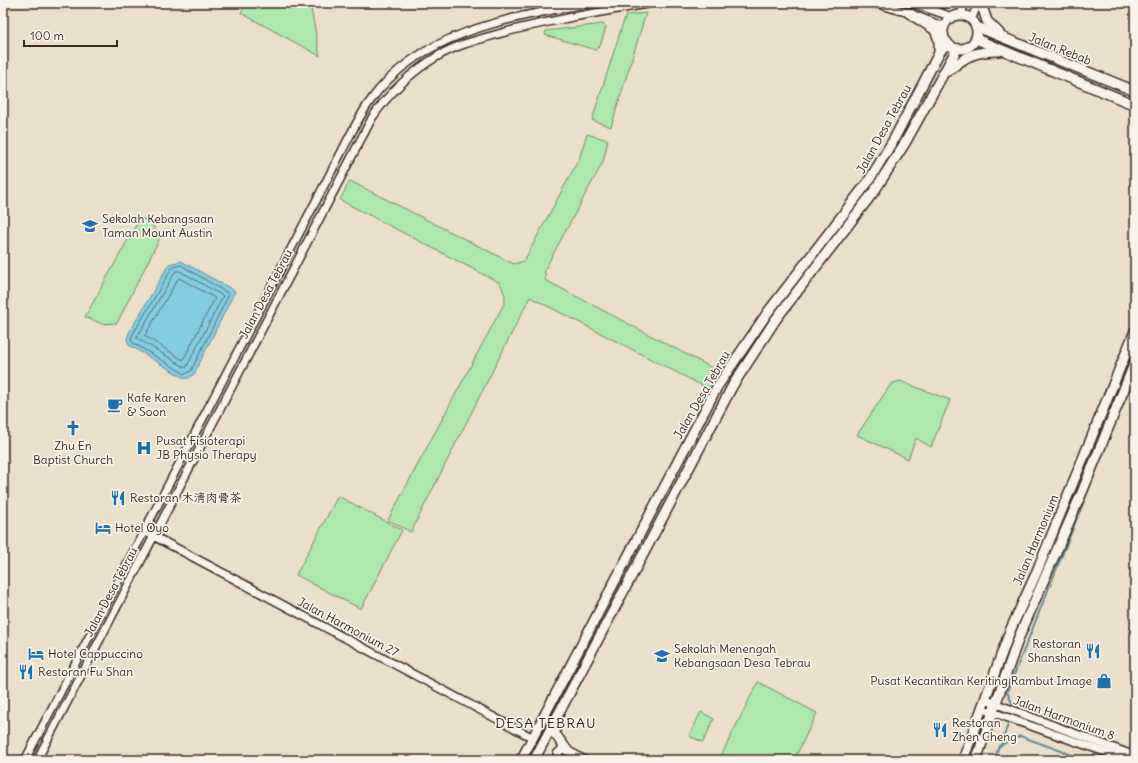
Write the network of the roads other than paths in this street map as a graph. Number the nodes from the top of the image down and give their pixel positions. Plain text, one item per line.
1 (591, 3) edge
2 (653, 3) edge
3 (874, 3) edge
4 (950, 3) edge
5 (965, 3) edge
6 (978, 3) edge
7 (981, 3) edge
8 (915, 4) edge
9 (909, 13) junction
10 (956, 15) junction
11 (972, 18) junction
12 (944, 27) junction
13 (977, 28) junction
14 (976, 39) junction
15 (947, 42) junction
16 (1010, 42) junction
17 (958, 49) junction
18 (1004, 51) junction
19 (939, 53) junction
20 (943, 76) junction
21 (1135, 91) edge
22 (1135, 105) edge
23 (342, 151) junction
24 (352, 156) junction
25 (1135, 331) edge
26 (1135, 362) edge
27 (144, 531) junction
28 (154, 536) junction
29 (81, 651) junction
30 (91, 656) junction
31 (984, 704) junction
32 (995, 708) junction
33 (556, 715) junction
34 (533, 738) junction
35 (567, 750) junction
36 (1135, 756) edge
37 (24, 760) edge
38 (37, 760) edge
39 (521, 760) edge
40 (534, 760) edge
41 (560, 760) edge
42 (585, 760) edge
43 (963, 760) edge
44 (976, 760) edge
45 (1128, 760) edge

1 - 23 street, Jalan Desa Tebrau
2 - 24 street, Jalan Desa Tebrau
3 - 9 street
4 - 8 street
5 - 10 street
6 - 11 street
7 - 16 main road
8 - 10 street
9 - 12 street
9 - 19 main road
10 - 11 main road
10 - 12 main road
11 - 13 main road
12 - 15 main road
13 - 14 main road
13 - 16 main road, Jalan Rebab
14 - 17 main road
14 - 18 main road
15 - 17 main road
15 - 19 main road, Jalan Desa Tebrau
16 - 21 main road, Jalan Rebab
17 - 20 main road, Jalan Desa Tebrau
18 - 20 main road
18 - 22 main road
19 - 34 main road, Jalan Desa Tebrau
20 - 33 main road, Jalan Desa Tebrau
23 - 24 street
23 - 27 street, Jalan Desa Tebrau
24 - 28 street, Jalan Desa Tebrau
25 - 31 main road, Jalan Harmonium
26 - 32 main road, Jalan Harmonium
27 - 28 street, Jalan Harmonium 27
27 - 29 street, Jalan Desa Tebrau
28 - 30 street, Jalan Desa Tebrau
28 - 34 street, Jalan Harmonium 27
29 - 30 street
29 - 37 street, Jalan Desa Tebrau
30 - 38 street, Jalan Desa Tebrau
31 - 32 street, Jalan Harmonium 8
31 - 43 main road, Jalan Harmonium
32 - 36 street, Jalan Harmonium 8
32 - 44 main road, Jalan Harmonium
32 - 45 street, Jalan Harmonium 8
33 - 35 main road
33 - 40 main road, Jalan Desa Tebrau
34 - 39 main road, Jalan Desa Tebrau
35 - 41 street
35 - 42 street

